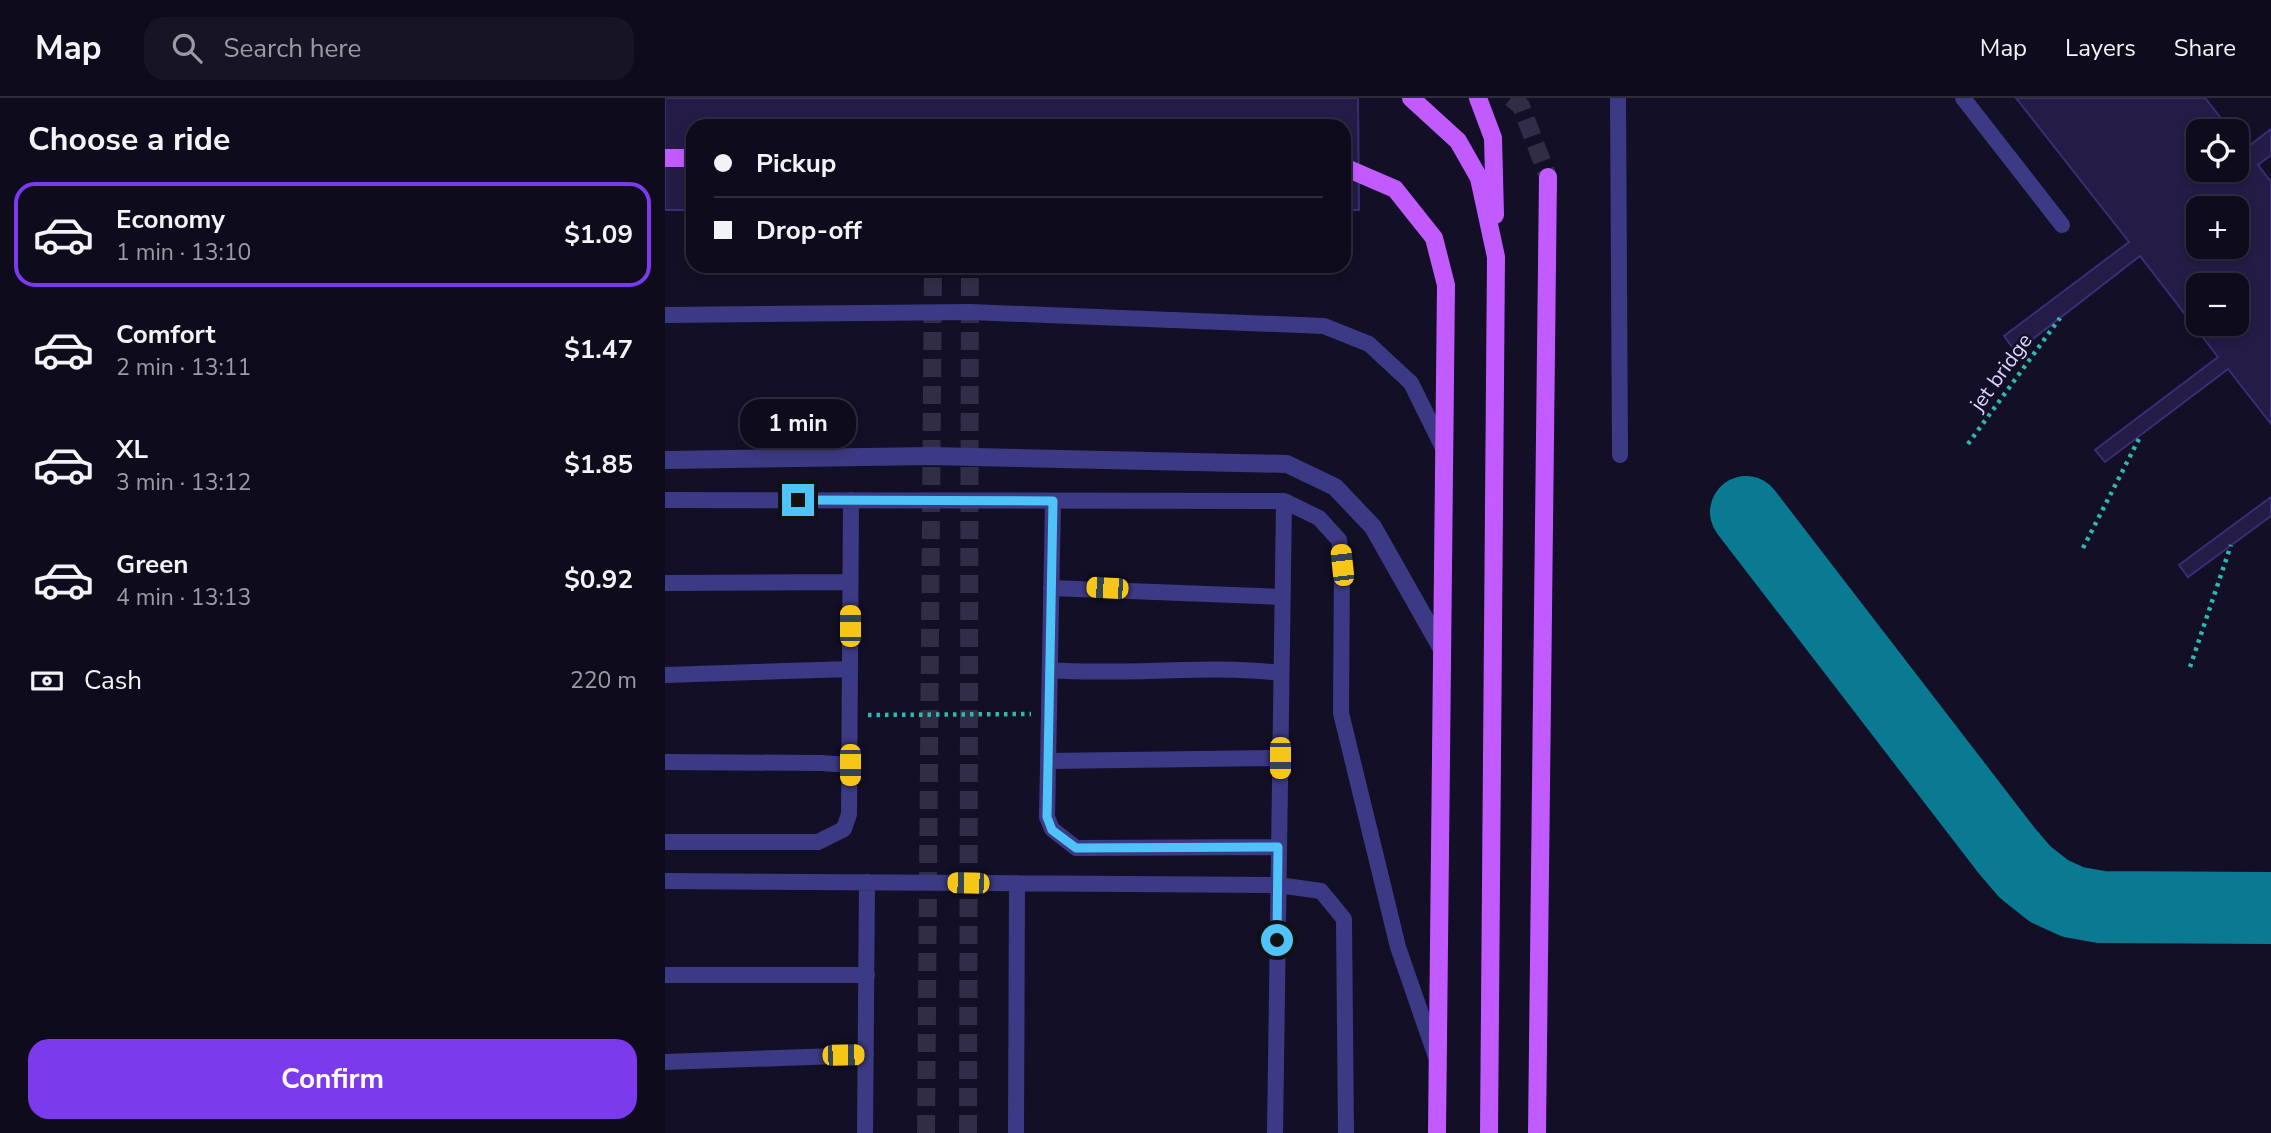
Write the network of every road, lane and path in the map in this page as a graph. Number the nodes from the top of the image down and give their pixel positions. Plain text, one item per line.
1 (1411, 98) edge
2 (1478, 98) edge
3 (1618, 98) edge
4 (1963, 98) edge
5 (665, 158) edge
6 (686, 159) edge
7 (1351, 170) edge
8 (1548, 177) tunnel mouth
9 (2062, 225) dead end
10 (1496, 257) junction
11 (665, 314) edge
12 (2060, 318) dead end
13 (2141, 435) dead end
14 (1968, 444) dead end
15 (1444, 450) junction
16 (1620, 455) dead end
17 (665, 460) edge
18 (665, 500) edge
19 (851, 500) junction
20 (1053, 501) junction
21 (1283, 501) junction
22 (2231, 545) dead end
23 (2083, 548) dead end
24 (850, 582) junction
25 (665, 583) edge
26 (1051, 588) junction
27 (1282, 597) junction
28 (1442, 649) junction
29 (2190, 667) dead end
30 (850, 669) junction
31 (1050, 670) junction
32 (1281, 673) junction
33 (665, 675) edge
34 (1049, 714) junction
35 (850, 715) junction
36 (1280, 758) junction
37 (1048, 761) junction
38 (665, 762) edge
39 (850, 765) junction
40 (665, 842) edge
41 (1278, 847) junction
42 (665, 881) edge
43 (867, 882) junction
44 (1017, 883) junction
45 (1278, 885) junction
46 (665, 975) edge
47 (867, 975) junction
48 (866, 1055) junction
49 (665, 1062) edge
50 (1438, 1062) junction
51 (865, 1133) edge
52 (1016, 1133) edge
53 (1275, 1133) edge
54 (1346, 1133) edge
55 (1437, 1133) edge
56 (1489, 1133) edge
57 (1537, 1133) edge

1 - 10 main road
2 - 10 main road
3 - 16 lane
4 - 9 lane
5 - 6 main road
7 - 15 main road
8 - 57 main road
10 - 56 main road
11 - 15 lane
12 - 14 path, jet bridge
13 - 23 path
15 - 28 main road
17 - 28 street
18 - 19 lane
19 - 20 lane
19 - 24 lane
20 - 21 lane
20 - 26 lane
21 - 27 lane
21 - 50 lane
22 - 29 path
24 - 25 lane
24 - 30 lane
26 - 27 lane
26 - 31 lane
27 - 32 lane
28 - 50 main road
30 - 33 lane
30 - 35 lane
31 - 32 lane
31 - 34 lane
32 - 36 lane
34 - 35 path
34 - 37 lane
35 - 39 lane
36 - 37 lane
36 - 41 lane
37 - 41 lane
38 - 39 lane
39 - 40 lane
41 - 45 lane
42 - 43 lane
43 - 44 lane
43 - 47 lane
44 - 45 lane
44 - 52 lane
45 - 53 lane
45 - 54 lane
46 - 47 lane
47 - 48 lane
48 - 49 lane
48 - 51 lane
50 - 55 main road

